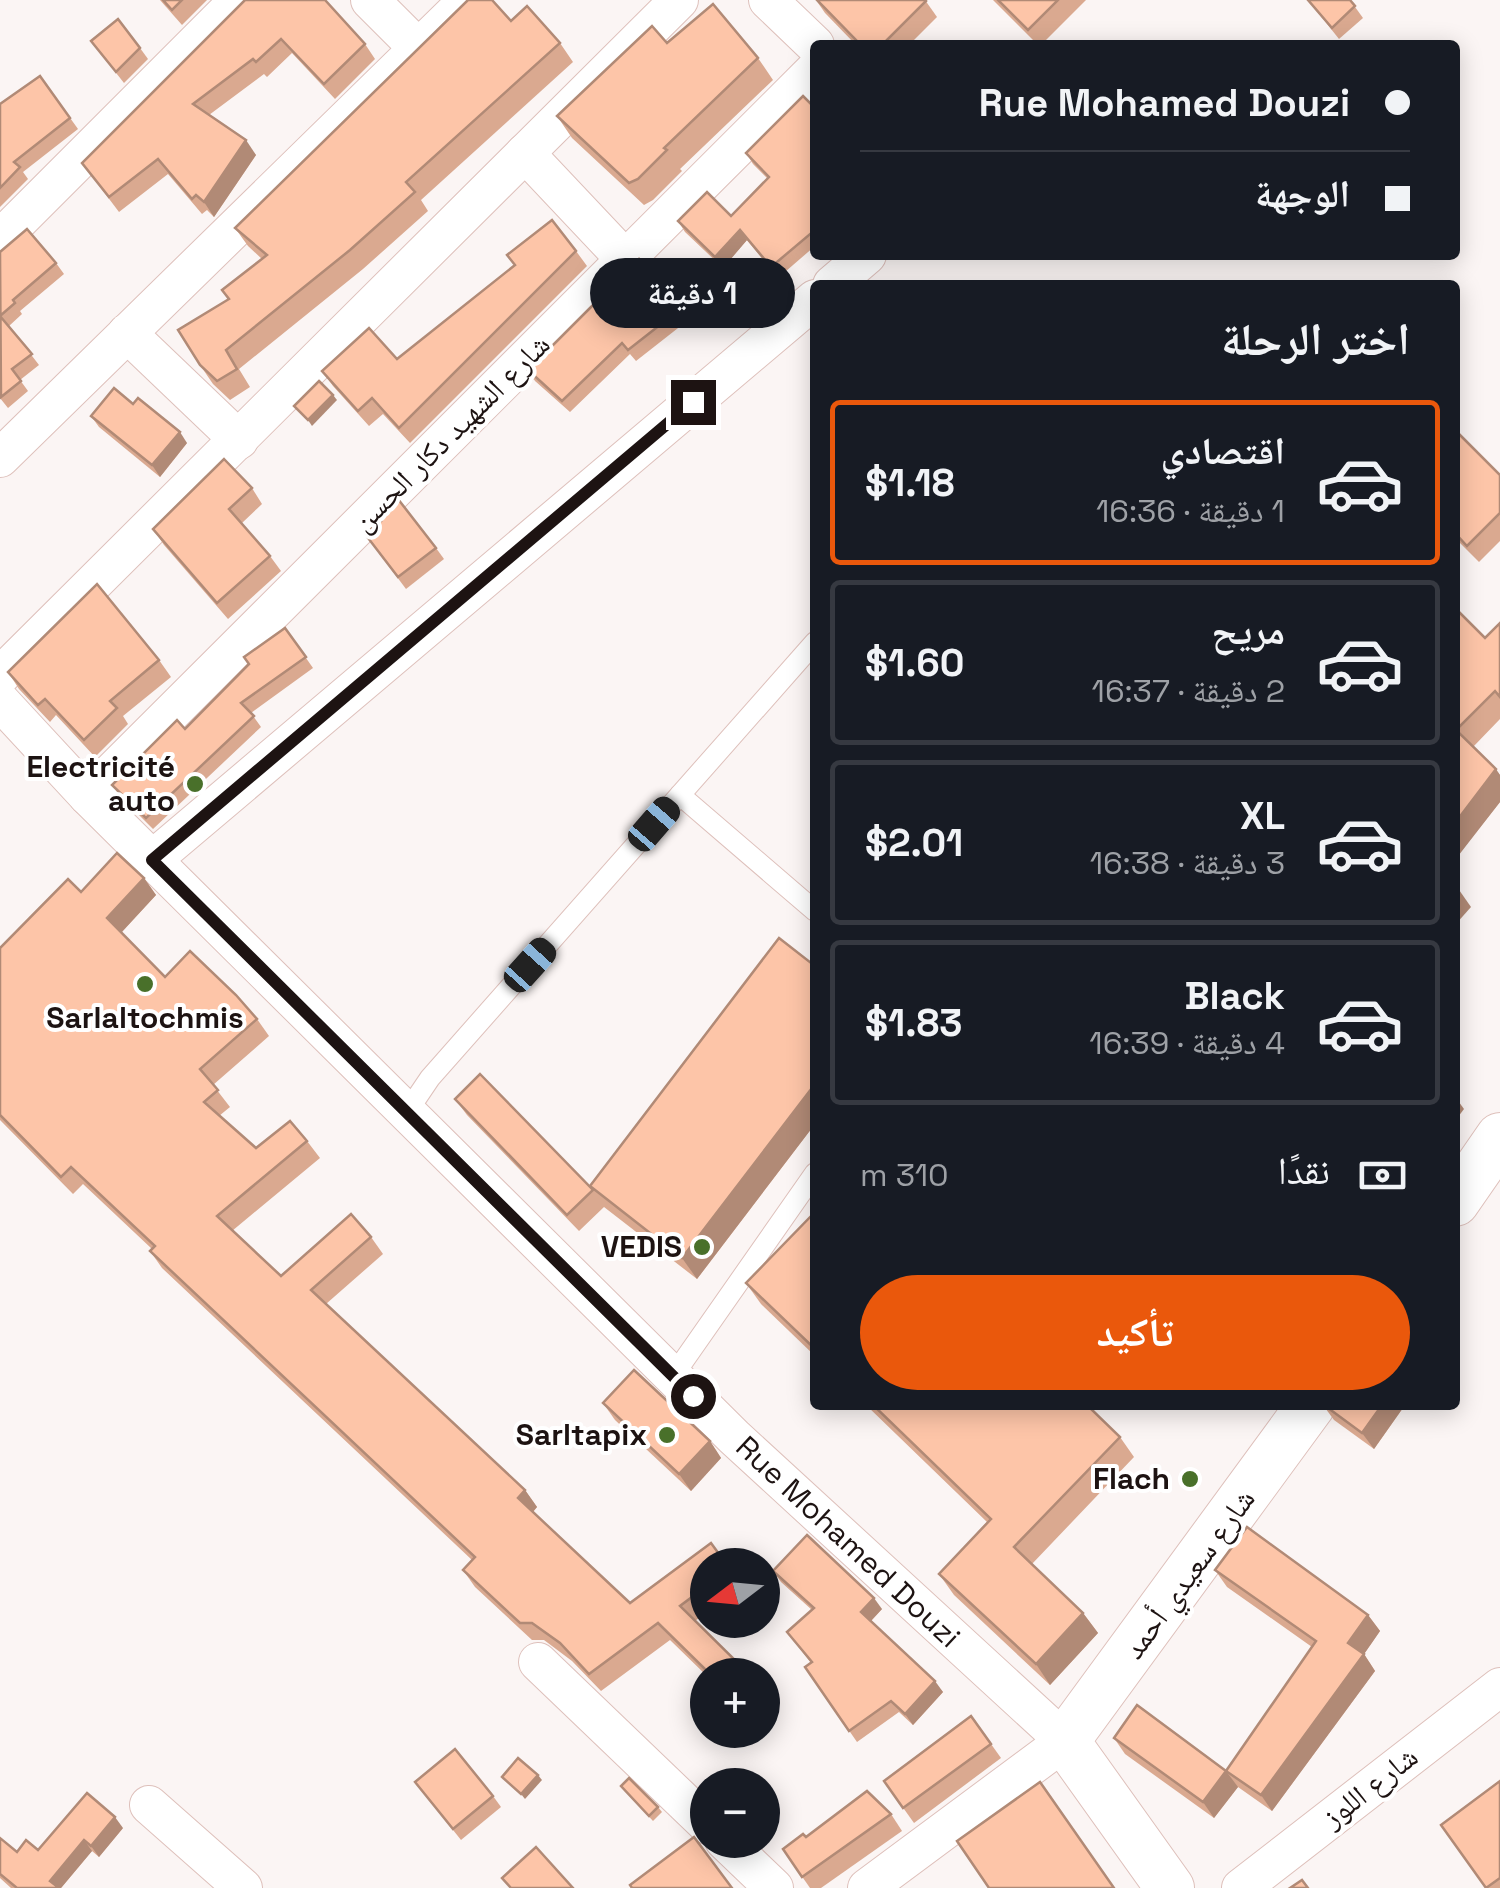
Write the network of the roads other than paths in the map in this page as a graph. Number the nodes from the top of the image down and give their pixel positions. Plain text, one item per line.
1 (239, 0) edge
2 (370, 0) edge
3 (468, 0) edge
4 (679, 0) edge
5 (768, 0) edge
6 (810, 40) edge
7 (418, 48) junction
8 (810, 75) edge
9 (526, 153) junction
10 (0, 239) edge
11 (625, 259) junction
12 (862, 260) edge
13 (838, 280) edge
14 (810, 303) edge
15 (128, 334) junction
16 (238, 440) junction
17 (0, 458) edge
18 (810, 648) edge
19 (0, 676) edge
20 (0, 701) edge
21 (680, 795) junction
22 (88, 796) junction
23 (152, 860) junction
24 (810, 907) edge
25 (407, 1112) junction
26 (1500, 1137) edge
27 (810, 1180) edge
28 (1460, 1195) edge
29 (673, 1376) junction
30 (1306, 1410) edge
31 (538, 1662) dead end
32 (1500, 1687) edge
33 (1066, 1742) junction
34 (149, 1805) dead end
35 (690, 1808) edge
36 (743, 1858) edge
37 (243, 1888) edge
38 (774, 1888) edge
39 (867, 1888) edge
40 (1170, 1888) edge
41 (1241, 1888) edge

1 - 10 street
2 - 7 street
3 - 7 street
4 - 9 street
5 - 6 street
7 - 15 street
8 - 11 street, شارع الشهيد دكار الحسن
9 - 11 street
9 - 16 street
11 - 22 street, شارع الشهيد دكار الحسن
12 - 13 street
14 - 23 street
15 - 16 street
15 - 17 street
16 - 19 street
18 - 21 lane
20 - 22 street, Rue Mohamed Douzi
21 - 24 lane
21 - 25 lane
22 - 23 street, Rue Mohamed Douzi
23 - 25 street, Rue Mohamed Douzi
25 - 29 street, Rue Mohamed Douzi
26 - 28 street
27 - 29 lane
29 - 33 street, Rue Mohamed Douzi
30 - 33 street, شارع سعيدي أحمد
31 - 35 street
32 - 41 street, شارع اللوز
33 - 39 street
33 - 40 street
34 - 37 street
36 - 38 street

